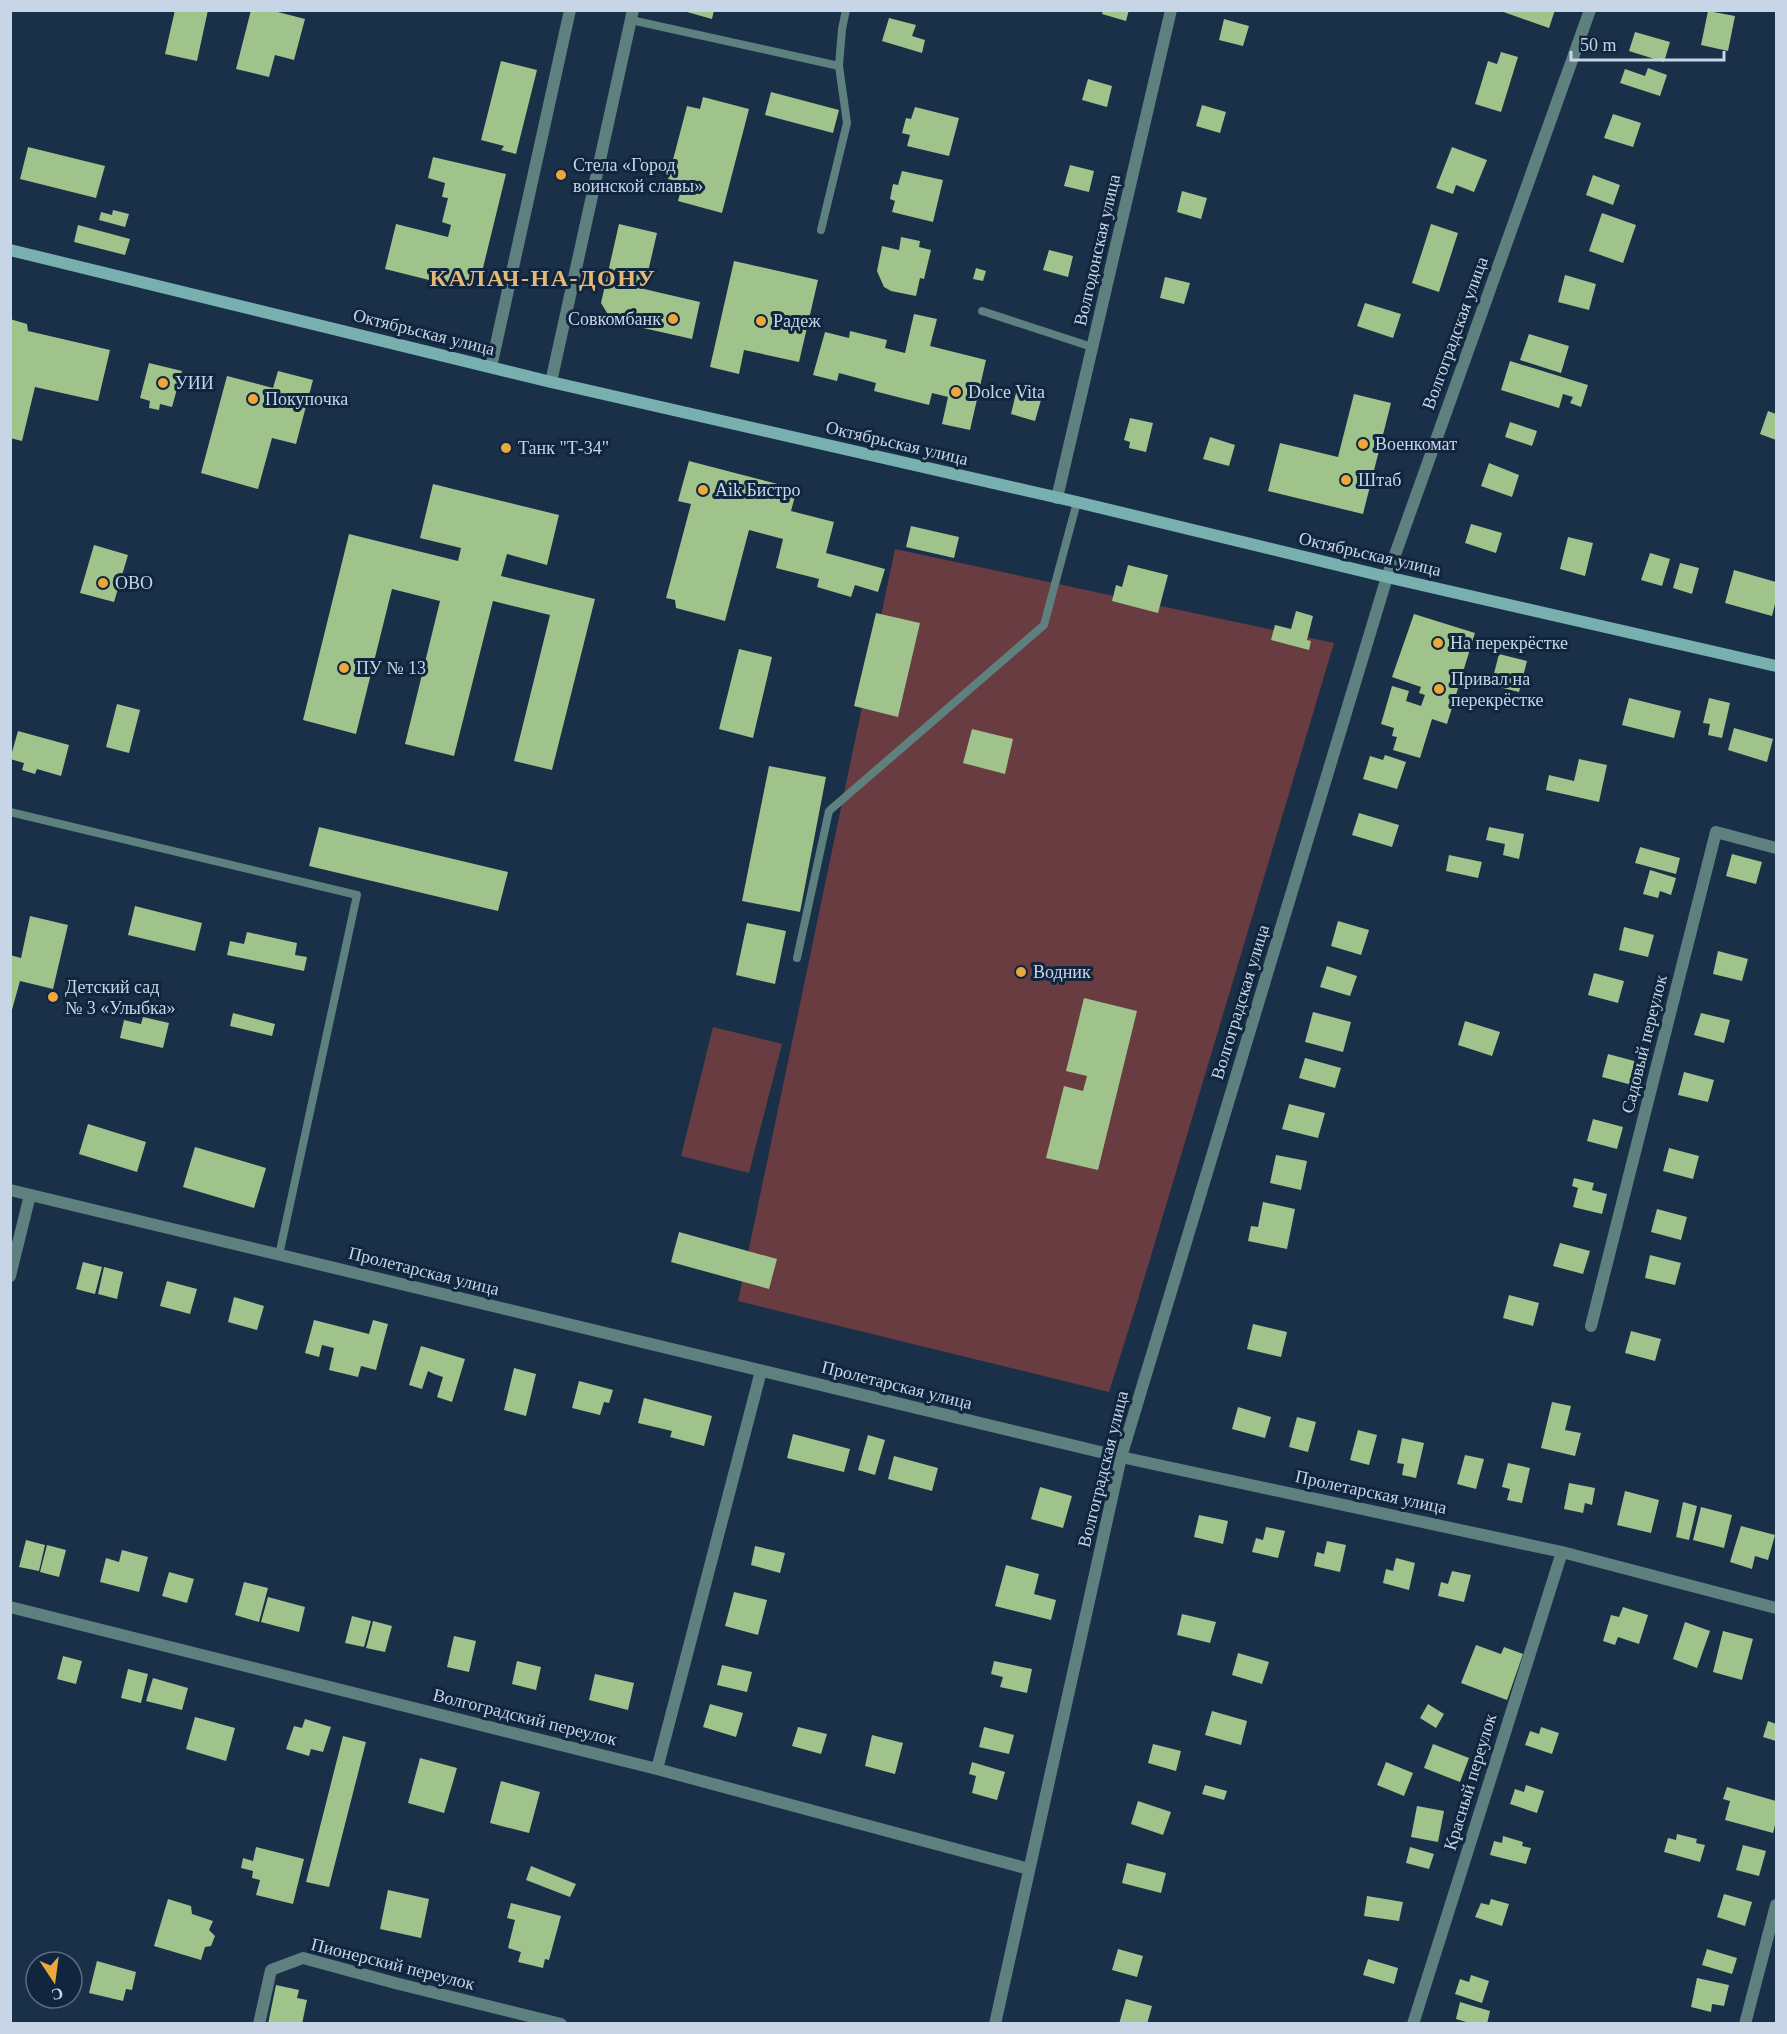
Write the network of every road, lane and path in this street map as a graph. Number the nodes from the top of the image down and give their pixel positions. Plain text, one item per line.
1 (846, 10) edge
2 (1171, 10) edge
3 (1590, 10) edge
4 (570, 11) edge
5 (632, 15) edge
6 (839, 66) junction
7 (821, 230) dead end
8 (10, 250) edge
9 (982, 311) dead end
10 (1092, 347) junction
11 (491, 367) junction
12 (551, 382) junction
13 (1057, 498) junction
14 (1077, 502) junction
15 (1387, 577) junction
16 (1776, 665) edge
17 (10, 812) edge
18 (1776, 848) edge
19 (797, 958) dead end
20 (10, 1190) edge
21 (30, 1195) junction
22 (279, 1255) junction
23 (10, 1276) edge
24 (1591, 1326) dead end
25 (762, 1371) junction
26 (1121, 1457) junction
27 (1562, 1552) junction
28 (10, 1607) edge
29 (1776, 1608) edge
30 (657, 1769) junction
31 (1029, 1869) junction
32 (1776, 1905) edge
33 (259, 2024) edge
34 (561, 2024) edge
35 (995, 2024) edge
36 (1413, 2024) edge
37 (1745, 2024) edge

1 - 6 lane
2 - 10 street, Волгодонская улица
3 - 15 street, Волгоградская улица
4 - 11 street
5 - 6 lane
5 - 12 street
6 - 7 lane
8 - 11 main road, Октябрьская улица
9 - 10 lane
10 - 13 street, Волгодонская улица
11 - 12 main road, Октябрьская улица
12 - 13 main road, Октябрьская улица
13 - 14 main road, Октябрьская улица
14 - 15 main road, Октябрьская улица
14 - 19 lane
15 - 16 main road, Октябрьская улица
15 - 26 street, Волгоградская улица
17 - 22 lane
18 - 24 street, Садовый переулок
20 - 21 street, Пролетарская улица
21 - 22 street, Пролетарская улица
21 - 23 street
22 - 25 street, Пролетарская улица
25 - 26 street, Пролетарская улица
25 - 30 street
26 - 27 street, Пролетарская улица
26 - 31 street, Волгоградская улица
27 - 29 street, Пролетарская улица
27 - 36 street, Красный переулок
28 - 30 street, Волгоградский переулок
30 - 31 street, Волгоградский переулок
31 - 35 street, Волгоградская улица
32 - 37 street
33 - 34 street, Пионерский переулок

